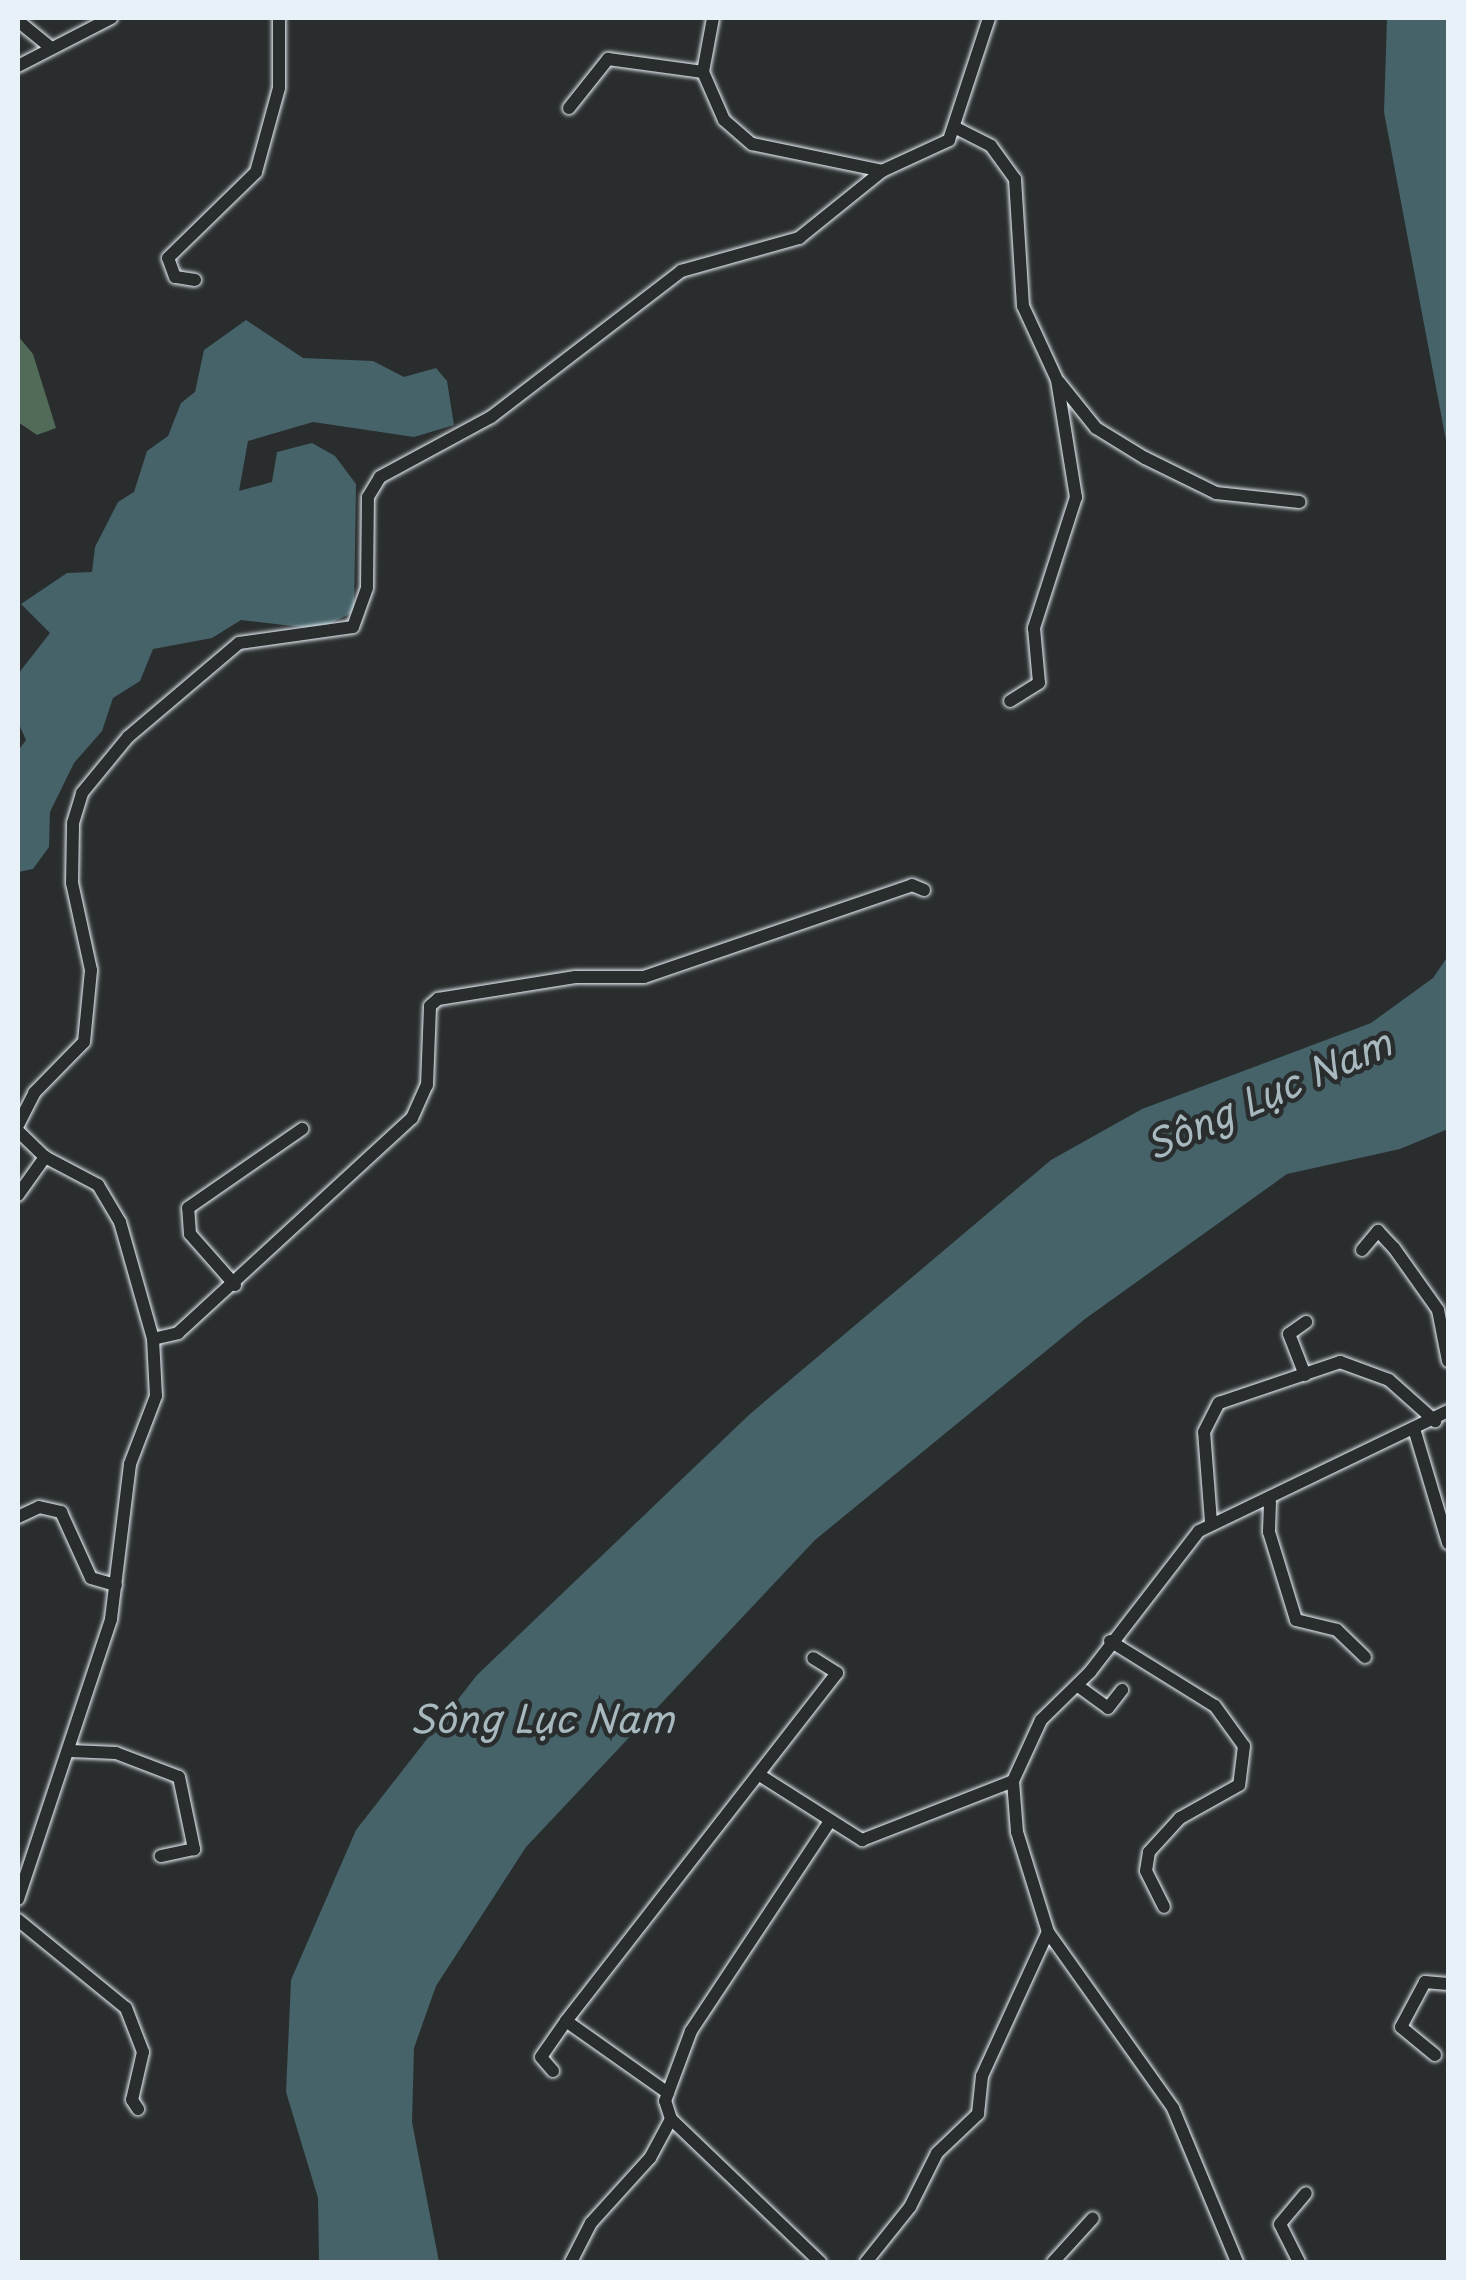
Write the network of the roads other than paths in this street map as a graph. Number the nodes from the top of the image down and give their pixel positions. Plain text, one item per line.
1 (111, 18) edge
2 (280, 18) edge
3 (713, 18) edge
4 (989, 18) edge
5 (18, 21) edge
6 (50, 48) junction
7 (18, 66) edge
8 (704, 72) junction
9 (569, 108) dead end
10 (956, 128) junction
11 (882, 172) junction
12 (195, 280) dead end
13 (1058, 380) junction
14 (1300, 502) dead end
15 (1010, 701) dead end
16 (924, 890) dead end
17 (18, 1128) edge
18 (302, 1130) dead end
19 (45, 1157) junction
20 (18, 1195) edge
21 (1362, 1250) dead end
22 (235, 1285) junction
23 (1306, 1322) dead end
24 (153, 1339) junction
25 (1448, 1361) edge
26 (1304, 1375) junction
27 (1448, 1412) edge
28 (1435, 1421) junction
29 (1415, 1432) junction
30 (1270, 1502) junction
31 (18, 1517) edge
32 (1211, 1522) junction
33 (1448, 1543) edge
34 (116, 1585) junction
35 (1110, 1642) junction
36 (1365, 1657) dead end
37 (813, 1658) dead end
38 (1078, 1686) junction
39 (1122, 1690) dead end
40 (71, 1752) junction
41 (761, 1776) junction
42 (1013, 1781) junction
43 (828, 1824) junction
44 (161, 1856) dead end
45 (18, 1899) edge
46 (1164, 1907) dead end
47 (18, 1920) edge
48 (1048, 1932) junction
49 (1448, 1984) edge
50 (566, 2021) junction
51 (1435, 2055) dead end
52 (553, 2071) dead end
53 (668, 2093) junction
54 (138, 2109) dead end
55 (671, 2119) junction
56 (1306, 2193) dead end
57 (1093, 2218) dead end
58 (571, 2262) edge
59 (820, 2262) edge
60 (866, 2262) edge
61 (1053, 2262) edge
62 (1237, 2262) edge
63 (1299, 2262) edge

1 - 6 street
2 - 12 street
3 - 8 street
4 - 10 street
5 - 6 street
6 - 7 street
8 - 9 street
8 - 11 street
10 - 11 street
10 - 13 street
11 - 17 street
13 - 14 street
13 - 15 street
16 - 22 street
17 - 19 street
18 - 22 street
19 - 20 street
19 - 24 street
21 - 25 street
22 - 24 street
23 - 26 street
24 - 34 street
26 - 28 street
26 - 32 street
27 - 28 street
28 - 29 street
29 - 30 street
29 - 33 street
30 - 32 street
30 - 36 street
31 - 34 street
32 - 35 street
34 - 40 street
35 - 38 street
35 - 46 street
37 - 41 street
38 - 39 street
38 - 42 street
40 - 44 street
40 - 45 street
41 - 43 street
41 - 50 street
42 - 43 street
42 - 48 street
43 - 53 street
47 - 54 street
48 - 60 street
48 - 62 street
49 - 51 street
50 - 52 street
50 - 53 street
53 - 55 street
55 - 58 street
55 - 59 street
56 - 63 street
57 - 61 street

